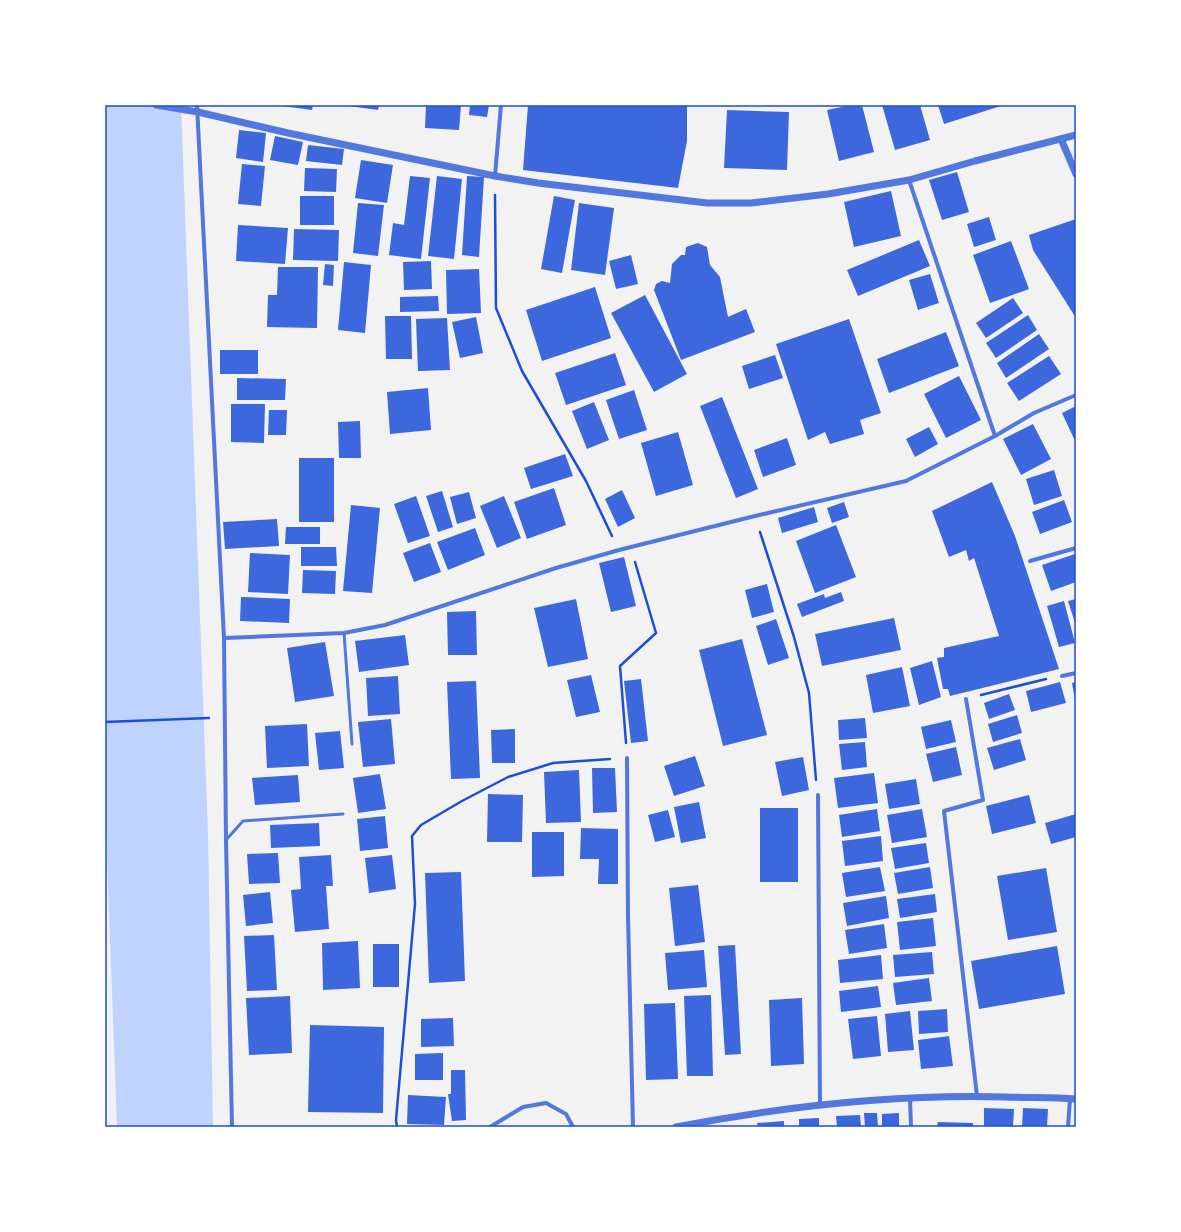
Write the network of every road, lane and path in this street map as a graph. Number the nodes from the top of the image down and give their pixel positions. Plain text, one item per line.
1 (156, 105) edge
2 (501, 105) edge
3 (197, 109) edge
4 (1076, 135) edge
5 (1061, 139) junction
6 (1076, 174) edge
7 (495, 176) junction
8 (909, 180) junction
9 (1076, 395) edge
10 (995, 436) junction
11 (755, 516) junction
12 (630, 547) junction
13 (1076, 548) edge
14 (619, 550) junction
15 (1030, 561) dead end
16 (344, 634) junction
17 (224, 638) junction
18 (1076, 673) edge
19 (1062, 676) joint
20 (966, 699) joint
21 (213, 718) dead end
22 (105, 722) edge
23 (352, 744) dead end
24 (627, 758) junction
25 (818, 795) joint
26 (343, 814) dead end
27 (226, 840) junction
28 (977, 1096) junction
29 (910, 1098) junction
30 (1073, 1099) edge
31 (820, 1104) junction
32 (697, 1125) edge
33 (232, 1127) edge
34 (397, 1127) edge
35 (490, 1127) edge
36 (573, 1127) edge
37 (633, 1127) edge
38 (676, 1127) edge
39 (911, 1127) edge
40 (1068, 1127) edge

1 - 3 street
2 - 7 street
3 - 7 street
3 - 17 street
4 - 5 street
5 - 6 street
5 - 8 street
7 - 8 street
7 - 14 path
8 - 10 street
9 - 10 street
10 - 11 street
11 - 12 street
11 - 25 path
12 - 14 street
12 - 24 path
13 - 15 street
14 - 16 street
16 - 17 street
16 - 23 lane
17 - 27 street
18 - 19 street
19 - 20 path
20 - 28 street
21 - 22 path
24 - 34 path
24 - 37 street
25 - 31 street
26 - 27 lane
27 - 33 street
28 - 29 street
28 - 30 street
29 - 31 street
29 - 39 street
30 - 40 street
31 - 32 street
32 - 38 street
35 - 36 street

